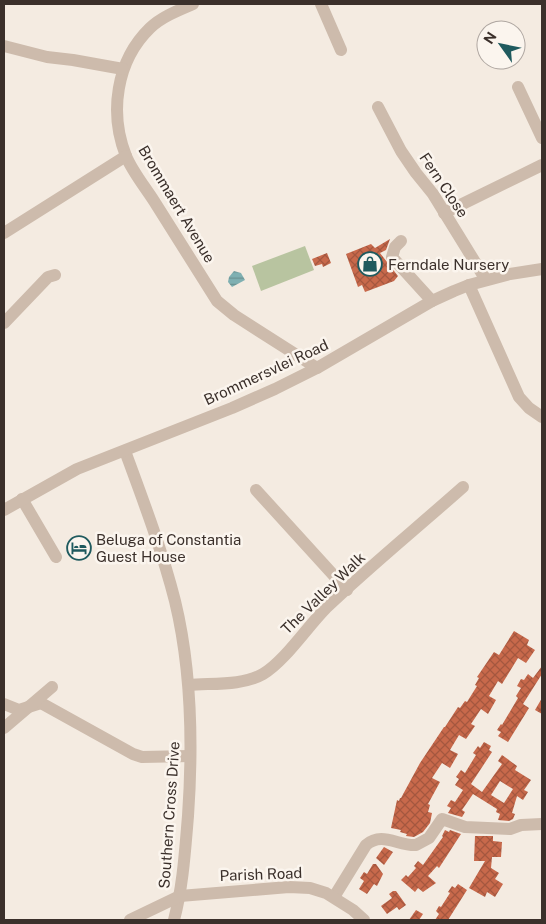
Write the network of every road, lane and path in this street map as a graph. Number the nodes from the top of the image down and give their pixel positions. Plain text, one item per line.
1 (193, 4) edge
2 (321, 4) edge
3 (177, 7) edge
4 (4, 46) edge
5 (341, 50) dead end
6 (123, 69) junction
7 (518, 87) dead end
8 (378, 107) dead end
9 (542, 138) edge
10 (126, 156) junction
11 (542, 165) edge
12 (444, 213) junction
13 (4, 233) edge
14 (401, 241) dead end
15 (542, 269) edge
16 (55, 275) dead end
17 (486, 280) junction
18 (468, 285) junction
19 (432, 301) junction
20 (4, 323) edge
21 (317, 368) junction
22 (542, 418) edge
23 (125, 450) junction
24 (463, 487) dead end
25 (256, 490) dead end
26 (22, 499) junction
27 (4, 510) edge
28 (56, 557) dead end
29 (347, 590) junction
30 (189, 685) junction
31 (52, 687) dead end
32 (4, 704) edge
33 (30, 706) junction
34 (7, 726) edge
35 (190, 756) junction
36 (542, 824) edge
37 (180, 896) junction
38 (334, 897) junction
39 (130, 920) edge
40 (174, 920) edge
41 (364, 920) edge

1 - 3 street, Brommaert Avenue
2 - 5 street
3 - 6 street, Brommaert Avenue
4 - 6 street
6 - 10 street, Brommaert Avenue
7 - 9 street
8 - 12 street, Fern Close
10 - 13 street
10 - 21 street, Brommaert Avenue
11 - 12 street
12 - 17 street, Fern Close
14 - 19 street
15 - 17 street, Brommersvlei Road
16 - 20 street
17 - 18 street, Brommersvlei Road
18 - 19 street, Brommersvlei Road
18 - 22 street
19 - 21 street, Brommersvlei Road
21 - 23 street, Brommersvlei Road
23 - 26 street, Brommersvlei Road
23 - 30 street, Southern Cross Drive
24 - 29 street, The Valley Walk
25 - 29 street
26 - 27 street, Brommersvlei Road
26 - 28 street
29 - 30 street, The Valley Walk
30 - 35 street, Southern Cross Drive
31 - 33 street
32 - 33 street
33 - 34 street
33 - 35 street
35 - 37 street, Southern Cross Drive
36 - 38 street
37 - 38 street, Parish Road
37 - 39 street
37 - 40 street, Southern Cross Drive
38 - 41 street, Parish Road

